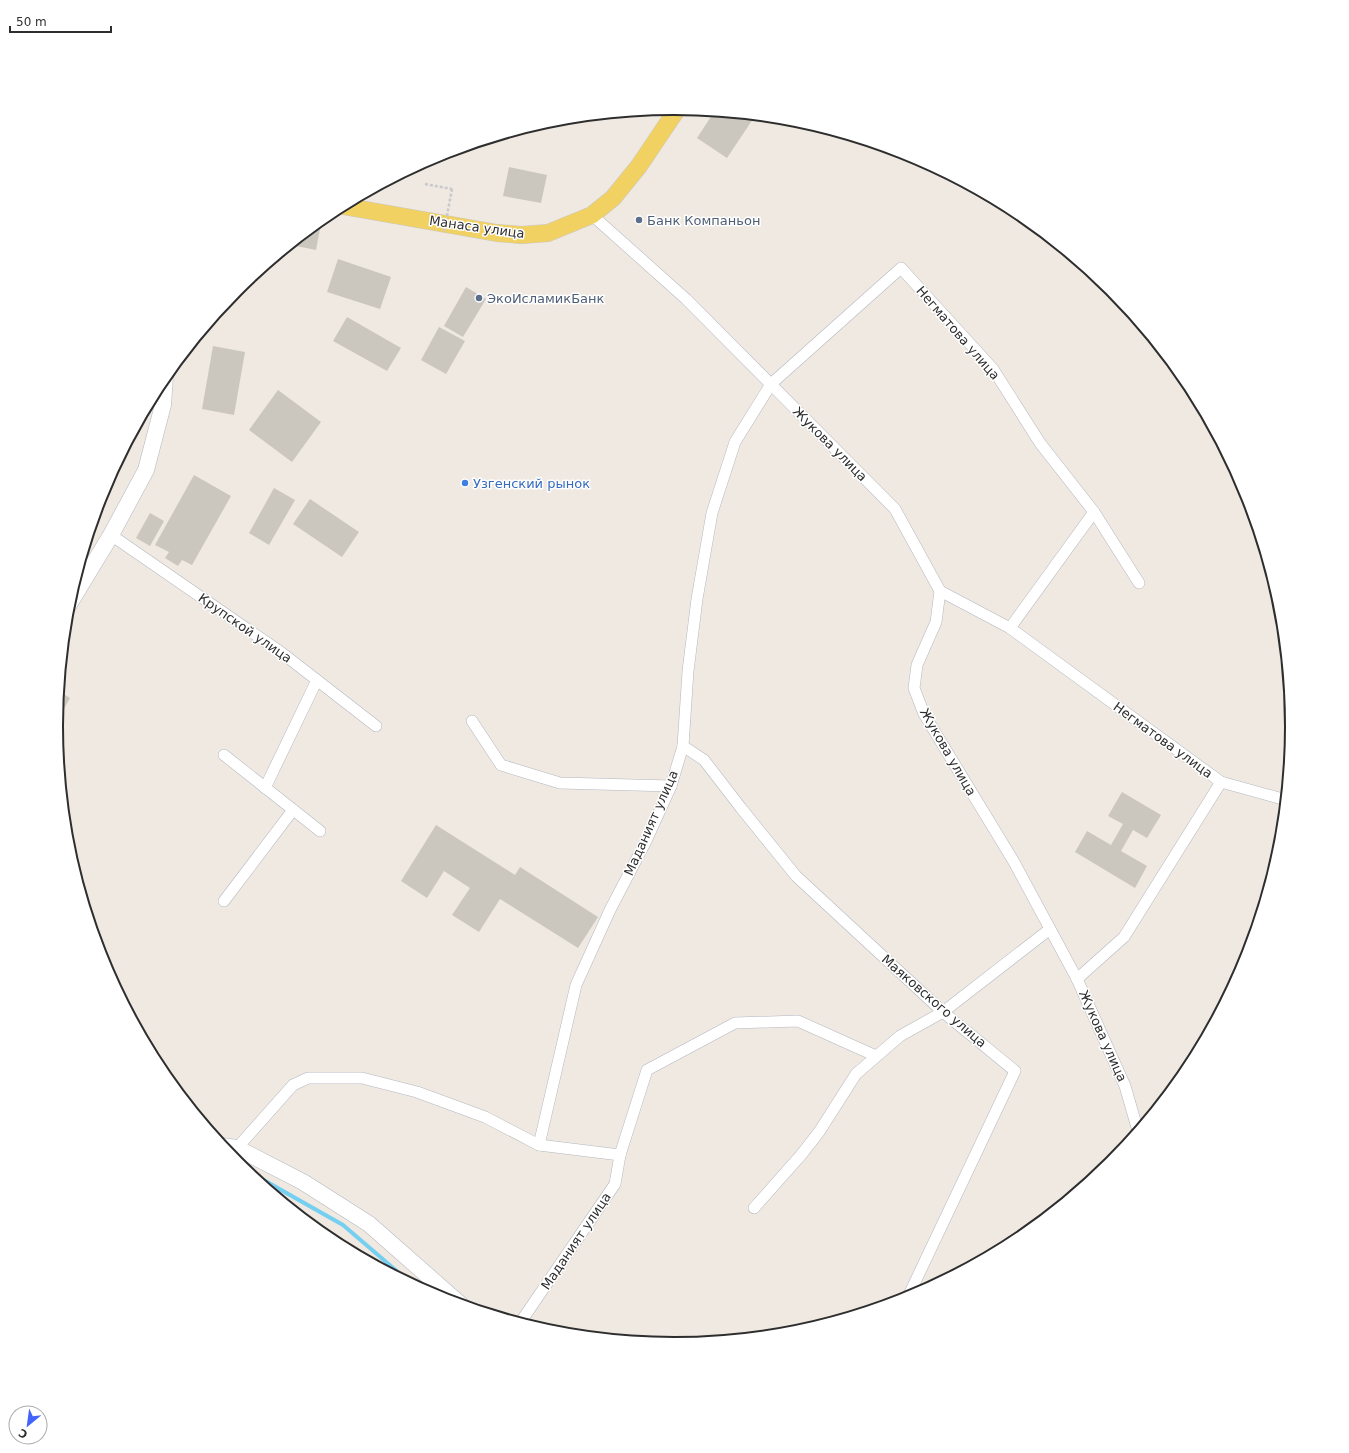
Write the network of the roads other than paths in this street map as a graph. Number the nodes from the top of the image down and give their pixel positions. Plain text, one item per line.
1 (673, 115) edge
2 (352, 208) edge
3 (592, 215) junction
4 (771, 384) junction
5 (156, 404) edge
6 (1094, 512) junction
7 (111, 535) junction
8 (1139, 583) dead end
9 (80, 587) edge
10 (940, 591) junction
11 (1010, 628) junction
12 (317, 680) junction
13 (472, 721) dead end
14 (376, 726) dead end
15 (683, 746) junction
16 (224, 755) dead end
17 (1221, 782) junction
18 (671, 786) junction
19 (265, 788) junction
20 (1282, 799) edge
21 (293, 810) junction
22 (320, 831) dead end
23 (224, 901) dead end
24 (1050, 929) junction
25 (1077, 979) junction
26 (943, 1012) junction
27 (876, 1056) junction
28 (1137, 1127) edge
29 (540, 1145) junction
30 (230, 1147) edge
31 (231, 1148) edge
32 (620, 1155) junction
33 (754, 1208) dead end
34 (911, 1290) edge
35 (448, 1294) edge
36 (523, 1319) edge

1 - 3 main road, Манаса улица
2 - 3 main road, Манаса улица
3 - 4 street, Жукова улица
4 - 6 street, Негматова улица
4 - 10 street, Жукова улица
4 - 15 street, Маданият улица
5 - 7 street
6 - 8 street, Негматова улица
6 - 11 street
7 - 9 street
7 - 12 street, Крупской улица
10 - 11 street, Негматова улица
10 - 24 street, Жукова улица
11 - 17 street, Негматова улица
12 - 14 street, Крупской улица
12 - 19 street
13 - 18 street
15 - 18 street, Маданият улица
15 - 26 street, Маяковского улица
16 - 19 street
17 - 20 street
17 - 25 street, Негматова улица
18 - 29 street, Маданият улица
19 - 21 street
21 - 22 street
21 - 23 street
24 - 25 street, Жукова улица
24 - 26 street
25 - 28 street, Жукова улица
26 - 27 street
26 - 34 street, Маяковского улица
27 - 32 street, Маданият улица
27 - 33 street
29 - 30 street
29 - 32 street
31 - 35 street
32 - 36 street, Маданият улица

